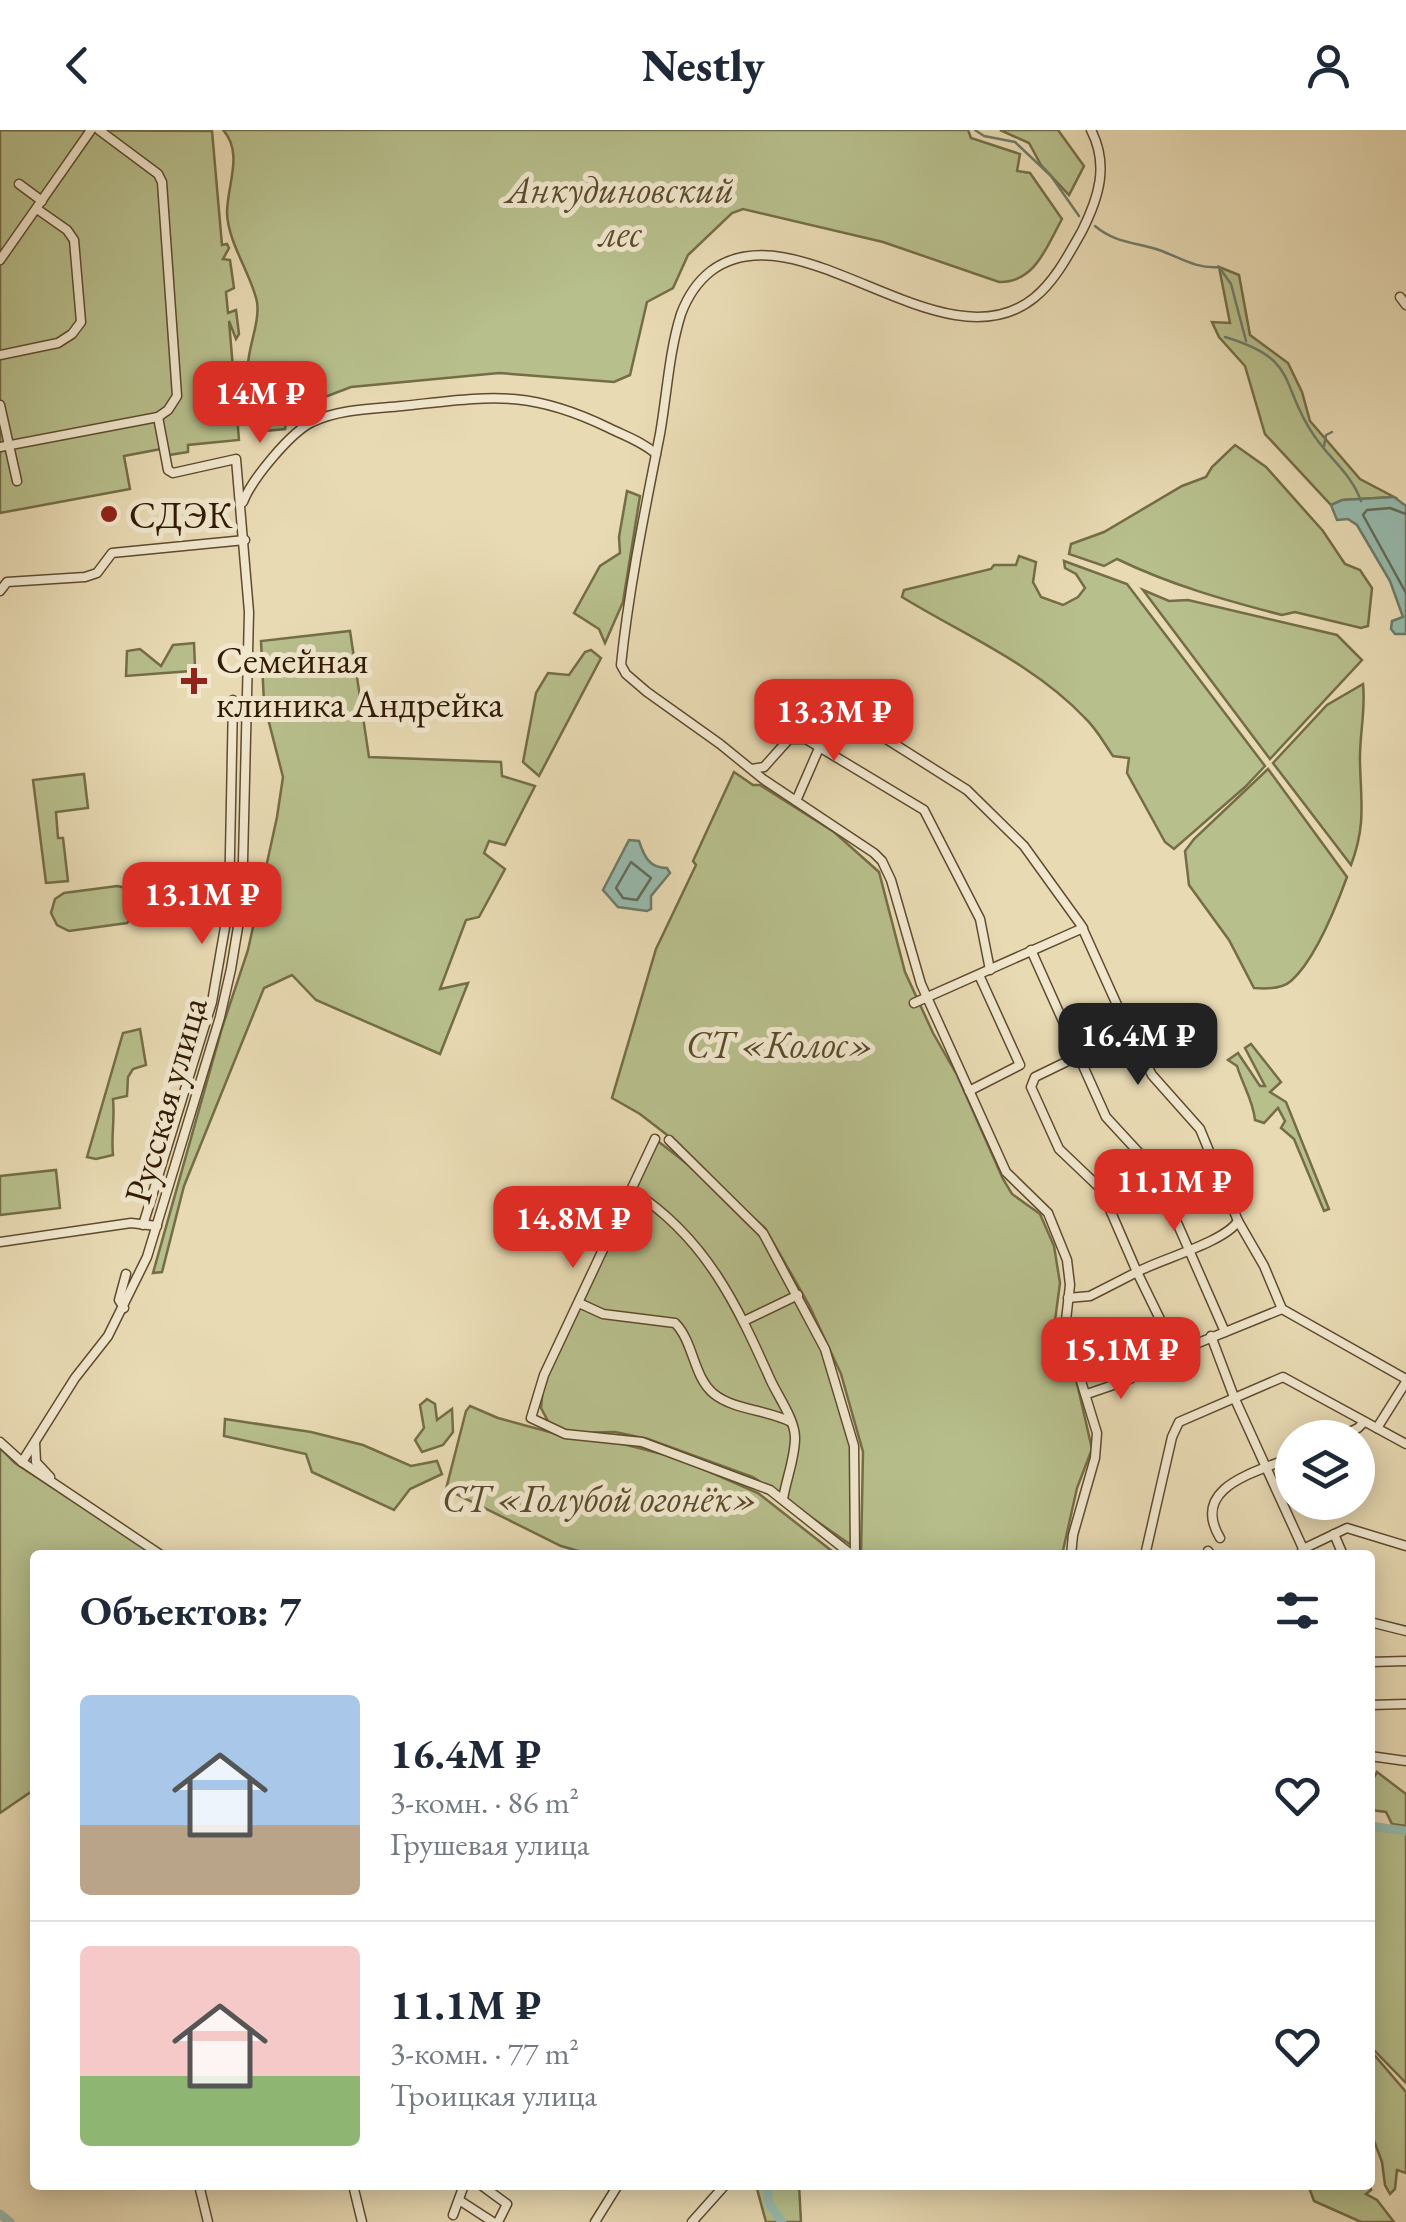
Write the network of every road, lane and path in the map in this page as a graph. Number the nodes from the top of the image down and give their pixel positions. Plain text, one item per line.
1 (91, 130) edge
2 (99, 130) edge
3 (1091, 130) edge
4 (19, 184) dead end
5 (40, 205) junction
6 (0, 260) edge
7 (0, 355) edge
8 (0, 405) edge
9 (158, 417) junction
10 (660, 432) junction
11 (638, 443) junction
12 (4, 446) edge
13 (656, 454) junction
14 (17, 481) dead end
15 (241, 511) junction
16 (244, 540) junction
17 (0, 591) edge
18 (233, 700) dead end
19 (837, 707) junction
20 (798, 738) junction
21 (820, 748) junction
22 (752, 769) junction
23 (796, 801) junction
24 (1082, 928) junction
25 (1031, 950) junction
26 (990, 970) junction
27 (979, 975) junction
28 (927, 996) junction
29 (914, 1003) dead end
30 (1077, 1052) junction
31 (969, 1092) junction
32 (655, 1139) dead end
33 (669, 1140) dead end
34 (632, 1190) junction
35 (1238, 1222) junction
36 (143, 1224) junction
37 (158, 1226) junction
38 (0, 1242) edge
39 (1188, 1248) junction
40 (1137, 1272) junction
41 (126, 1274) dead end
42 (798, 1295) junction
43 (1068, 1298) junction
44 (579, 1304) junction
45 (124, 1308) junction
46 (1282, 1309) junction
47 (744, 1321) junction
48 (1225, 1332) junction
49 (1212, 1336) junction
50 (1176, 1352) junction
51 (1406, 1380) edge
52 (1087, 1394) junction
53 (1234, 1397) junction
54 (1360, 1420) edge
55 (791, 1422) junction
56 (1377, 1428) joint
57 (38, 1435) junction
58 (0, 1442) edge
59 (1406, 1444) edge
60 (22, 1462) junction
61 (1275, 1464) edge
62 (1267, 1468) junction
63 (60, 1487) junction
64 (783, 1499) junction
65 (1334, 1534) junction
66 (1220, 1538) dead end
67 (1406, 1546) edge
68 (154, 1550) edge
69 (848, 1550) edge
70 (854, 1550) edge
71 (1072, 1550) edge
72 (1146, 1550) edge
73 (1302, 1550) edge
74 (1308, 1550) edge
75 (1341, 1550) edge
76 (1375, 1623) edge
77 (1406, 1631) edge
78 (1406, 1661) edge
79 (1375, 1662) edge
80 (1406, 1704) edge
81 (1375, 1705) edge
82 (1375, 1757) edge
83 (1406, 1761) edge
84 (199, 2190) edge
85 (355, 2190) edge
86 (462, 2190) edge
87 (488, 2190) edge
88 (615, 2190) edge
89 (721, 2190) edge
90 (458, 2200) junction
91 (453, 2216) dead end
92 (208, 2222) edge
93 (362, 2222) edge
94 (495, 2222) edge
95 (595, 2222) edge
96 (692, 2222) edge

1 - 5 street
2 - 9 street
3 - 10 street
4 - 5 street
5 - 6 street
5 - 7 street
8 - 12 street
9 - 12 street
9 - 15 street, Русская улица
10 - 11 street
10 - 13 street
11 - 13 street
11 - 15 street
12 - 14 street
13 - 22 street
15 - 16 street, Русская улица
16 - 17 street
16 - 37 street, Русская улица
18 - 36 street
19 - 20 street
19 - 21 street
19 - 24 street
20 - 21 street
20 - 22 street
21 - 23 street
21 - 26 street
22 - 23 street
23 - 28 street
24 - 25 street
24 - 35 street
25 - 26 street
25 - 30 street
26 - 27 street
27 - 28 street
27 - 31 street
28 - 29 street
28 - 31 street
30 - 39 street
30 - 40 street
31 - 43 street
32 - 34 street
33 - 42 street
34 - 44 street
34 - 47 street
35 - 39 street
35 - 46 street
36 - 37 street
36 - 38 street
37 - 45 street, Русская улица
39 - 40 street
39 - 48 street
40 - 43 street
40 - 50 street
41 - 45 street
42 - 47 street
42 - 70 street
43 - 52 street
44 - 55 street
44 - 64 street
45 - 57 street, Русская улица
46 - 48 street
46 - 51 street
47 - 55 street
48 - 49 street
49 - 50 street
49 - 53 street
50 - 52 street
51 - 56 street
52 - 71 street
53 - 54 street
53 - 62 street
53 - 72 street
55 - 64 street
56 - 59 street
57 - 60 street, Русская улица
57 - 63 street
58 - 60 street
60 - 63 street
61 - 62 street
62 - 66 street
62 - 73 street
63 - 68 street
64 - 69 street
65 - 67 street
65 - 74 street
65 - 75 street
76 - 77 street
78 - 79 street
80 - 81 street
82 - 83 street
84 - 92 street
85 - 93 street
86 - 90 street
87 - 94 street
88 - 95 street
89 - 96 street
90 - 91 street
90 - 94 street

